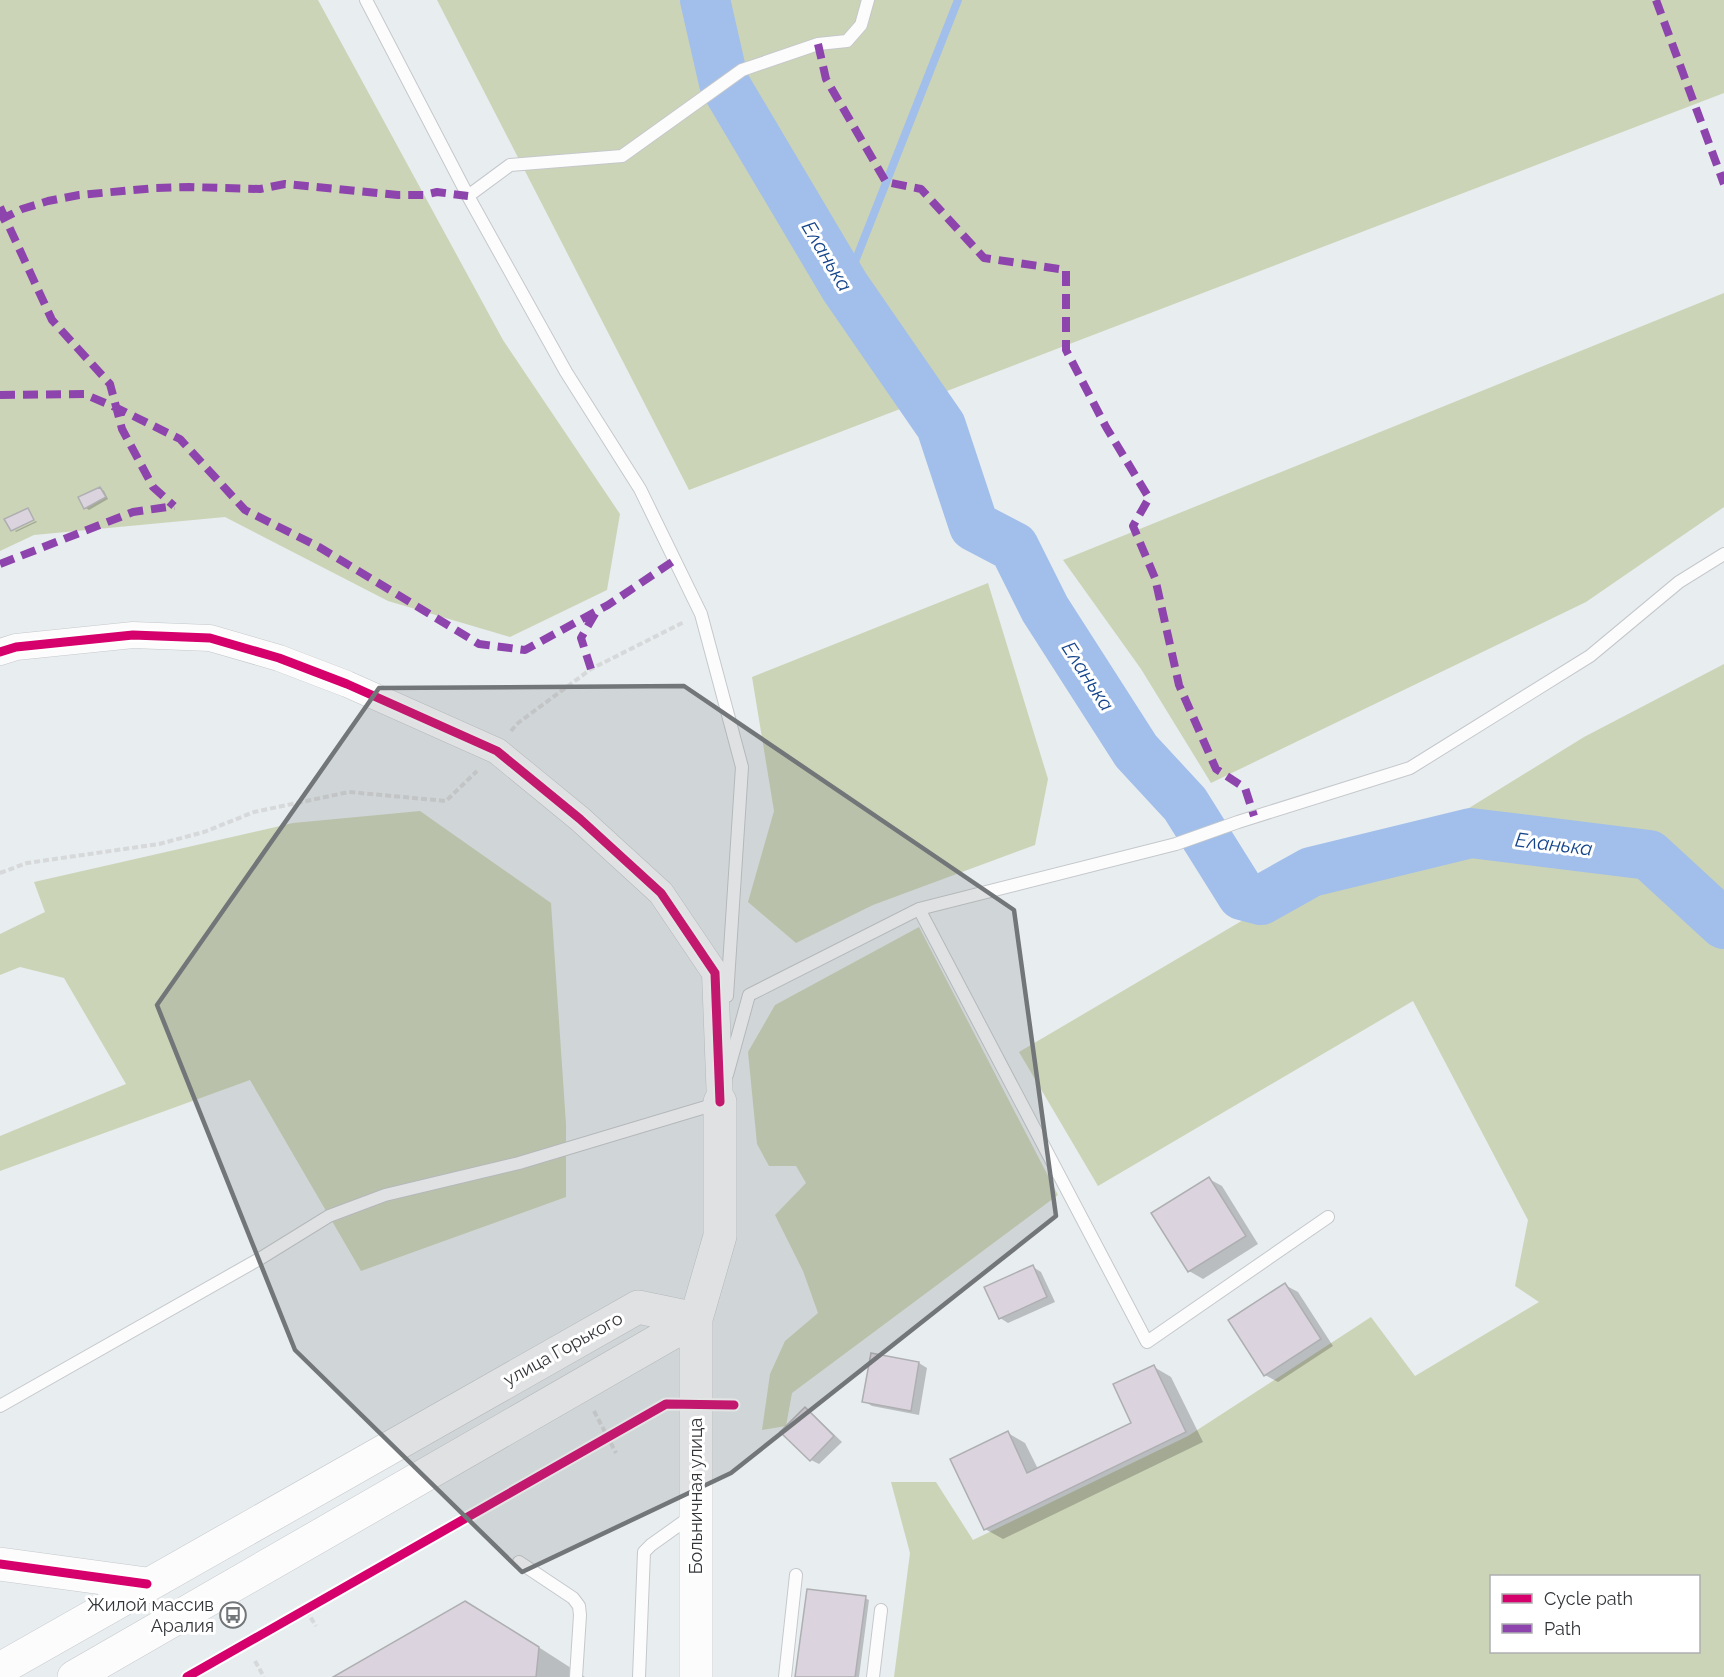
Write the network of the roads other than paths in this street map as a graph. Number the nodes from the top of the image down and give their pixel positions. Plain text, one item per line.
1 (366, 0) edge
2 (868, 0) edge
3 (468, 196) junction
4 (1724, 554) edge
5 (0, 652) edge
6 (919, 909) junction
7 (720, 1102) junction
8 (1328, 1217) dead end
9 (696, 1319) junction
10 (0, 1406) edge
11 (696, 1513) junction
12 (519, 1562) dead end
13 (0, 1564) edge
14 (796, 1575) dead end
15 (147, 1584) junction
16 (881, 1610) dead end
17 (0, 1669) edge
18 (74, 1677) edge
19 (576, 1677) edge
20 (639, 1677) edge
21 (696, 1677) edge
22 (785, 1677) edge
23 (873, 1677) edge

1 - 3 lane
2 - 3 lane
3 - 7 lane
4 - 6 lane
5 - 7 street
6 - 7 lane
6 - 8 lane
7 - 9 main road, Больничная улица
7 - 10 lane
9 - 11 main road, Больничная улица
9 - 15 main road, улица Горького
9 - 18 main road
11 - 20 lane
11 - 21 main road, Больничная улица
12 - 19 lane
13 - 15 main road
14 - 22 lane
15 - 17 main road, улица Горького
16 - 23 lane

